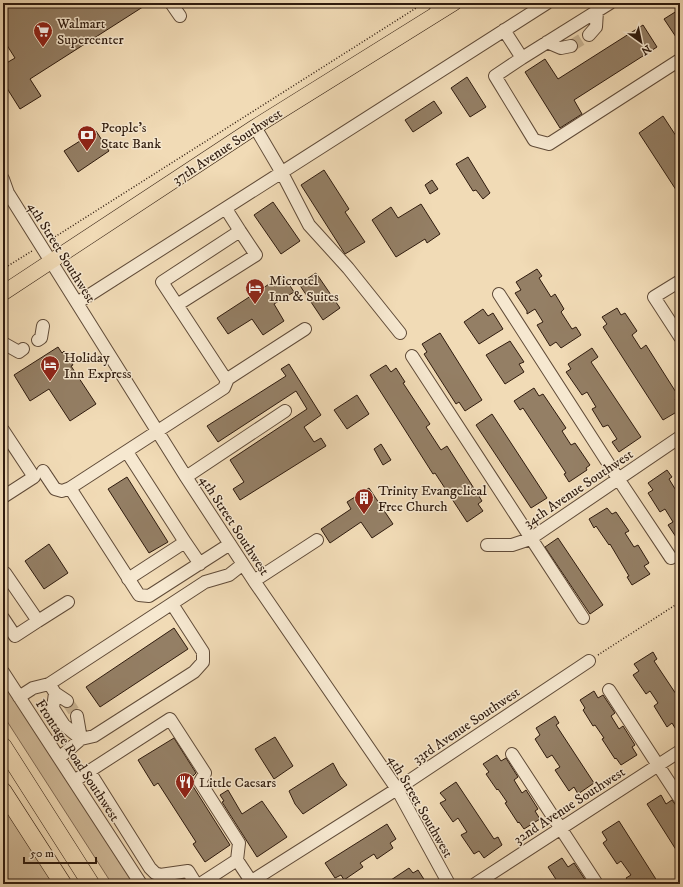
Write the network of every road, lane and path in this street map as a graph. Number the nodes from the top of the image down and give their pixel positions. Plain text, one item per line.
1 (171, 3) edge
2 (424, 3) edge
3 (454, 3) edge
4 (547, 3) edge
5 (610, 3) edge
6 (437, 8) edge
7 (597, 11) junction
8 (180, 16) dead end
9 (504, 30) junction
10 (589, 35) tunnel mouth
11 (547, 42) junction
12 (571, 46) tunnel mouth
13 (522, 58) junction
14 (678, 61) dead end
15 (256, 127) junction
16 (282, 173) junction
17 (3, 179) edge
18 (226, 209) junction
19 (240, 231) junction
20 (58, 235) dead end
21 (26, 255) dead end
22 (51, 261) junction
23 (3, 269) edge
24 (680, 281) edge
25 (3, 293) edge
26 (499, 294) dead end
27 (77, 303) junction
28 (177, 305) junction
29 (43, 326) dead end
30 (305, 329) dead end
31 (400, 334) dead end
32 (680, 337) edge
33 (38, 340) dead end
34 (3, 343) edge
35 (23, 349) dead end
36 (412, 356) dead end
37 (226, 380) junction
38 (285, 411) dead end
39 (3, 430) edge
40 (157, 432) junction
41 (680, 437) edge
42 (127, 452) junction
43 (43, 471) dead end
44 (186, 477) junction
45 (618, 480) junction
46 (70, 488) junction
47 (3, 496) edge
48 (530, 539) junction
49 (317, 540) dead end
50 (185, 542) junction
51 (230, 544) junction
52 (487, 545) dead end
53 (671, 558) dead end
54 (200, 564) junction
55 (243, 564) junction
56 (3, 574) edge
57 (128, 579) junction
58 (254, 581) junction
59 (68, 602) dead end
60 (680, 602) edge
61 (172, 604) junction
62 (3, 618) edge
63 (583, 618) dead end
64 (38, 622) junction
65 (589, 661) joint
66 (3, 672) edge
67 (52, 689) junction
68 (609, 690) dead end
69 (20, 697) junction
70 (67, 701) tunnel mouth
71 (77, 716) tunnel mouth
72 (81, 739) junction
73 (3, 746) edge
74 (680, 752) edge
75 (512, 754) dead end
76 (59, 758) junction
77 (3, 764) edge
78 (658, 766) junction
79 (88, 772) junction
80 (74, 781) junction
81 (397, 789) junction
82 (3, 791) edge
83 (680, 799) edge
84 (22, 820) junction
85 (561, 828) junction
86 (237, 860) junction
87 (80, 876) edge
88 (249, 883) edge
89 (63, 884) edge
90 (91, 884) edge
91 (142, 884) edge
92 (196, 884) edge
93 (200, 884) edge
94 (448, 884) edge
95 (475, 884) edge
96 (597, 884) edge

1 - 8 street
2 - 20 path
3 - 6 main road, 37th Avenue Southwest
4 - 9 street
5 - 7 street
6 - 15 main road, 37th Avenue Southwest
7 - 10 street
7 - 11 street
9 - 13 street
9 - 16 street
11 - 12 street
11 - 13 street
13 - 14 street
15 - 16 street
15 - 22 main road, 37th Avenue Southwest
16 - 18 street
16 - 31 street
17 - 22 street, 4th Street Southwest
18 - 19 street
18 - 27 street
19 - 28 street
19 - 28 street
21 - 23 path
22 - 25 main road, 37th Avenue Southwest
22 - 27 street, 4th Street Southwest
24 - 32 street
26 - 45 street
27 - 40 street, 4th Street Southwest
28 - 37 street
29 - 33 street
30 - 37 street
34 - 35 street
36 - 48 street
37 - 40 street
38 - 44 street
39 - 47 street
40 - 42 street
40 - 44 street, 4th Street Southwest
41 - 45 street, 34th Avenue Southwest
42 - 46 street
42 - 50 street
43 - 46 street
44 - 51 street, 4th Street Southwest
45 - 48 street, 34th Avenue Southwest
45 - 53 street
46 - 57 street
48 - 52 street, 34th Avenue Southwest
48 - 63 street
49 - 58 street
50 - 54 street
50 - 57 street
51 - 54 street
51 - 55 street, 4th Street Southwest
54 - 57 street
55 - 58 street, 4th Street Southwest
55 - 61 street
56 - 64 street
58 - 81 street, 4th Street Southwest
59 - 64 street
60 - 65 path
61 - 67 street
61 - 72 street
62 - 64 street
65 - 81 street, 33rd Avenue Southwest
66 - 69 street, Frontage Road Southwest
67 - 69 street
67 - 70 street
67 - 72 street
68 - 78 street
69 - 76 street, Frontage Road Southwest
71 - 72 street
72 - 76 street
73 - 87 highway
74 - 78 street, 32nd Avenue Southwest
75 - 85 street
76 - 80 street, Frontage Road Southwest
77 - 87 highway
78 - 83 street
78 - 85 street, 32nd Avenue Southwest
79 - 80 street
79 - 86 street
79 - 92 street
80 - 91 street, Frontage Road Southwest
81 - 88 street, 33rd Avenue Southwest
81 - 94 street, 4th Street Southwest
82 - 84 highway
84 - 87 highway
84 - 89 highway
85 - 95 street, 32nd Avenue Southwest
85 - 96 street
86 - 88 street
86 - 93 street
87 - 90 highway

